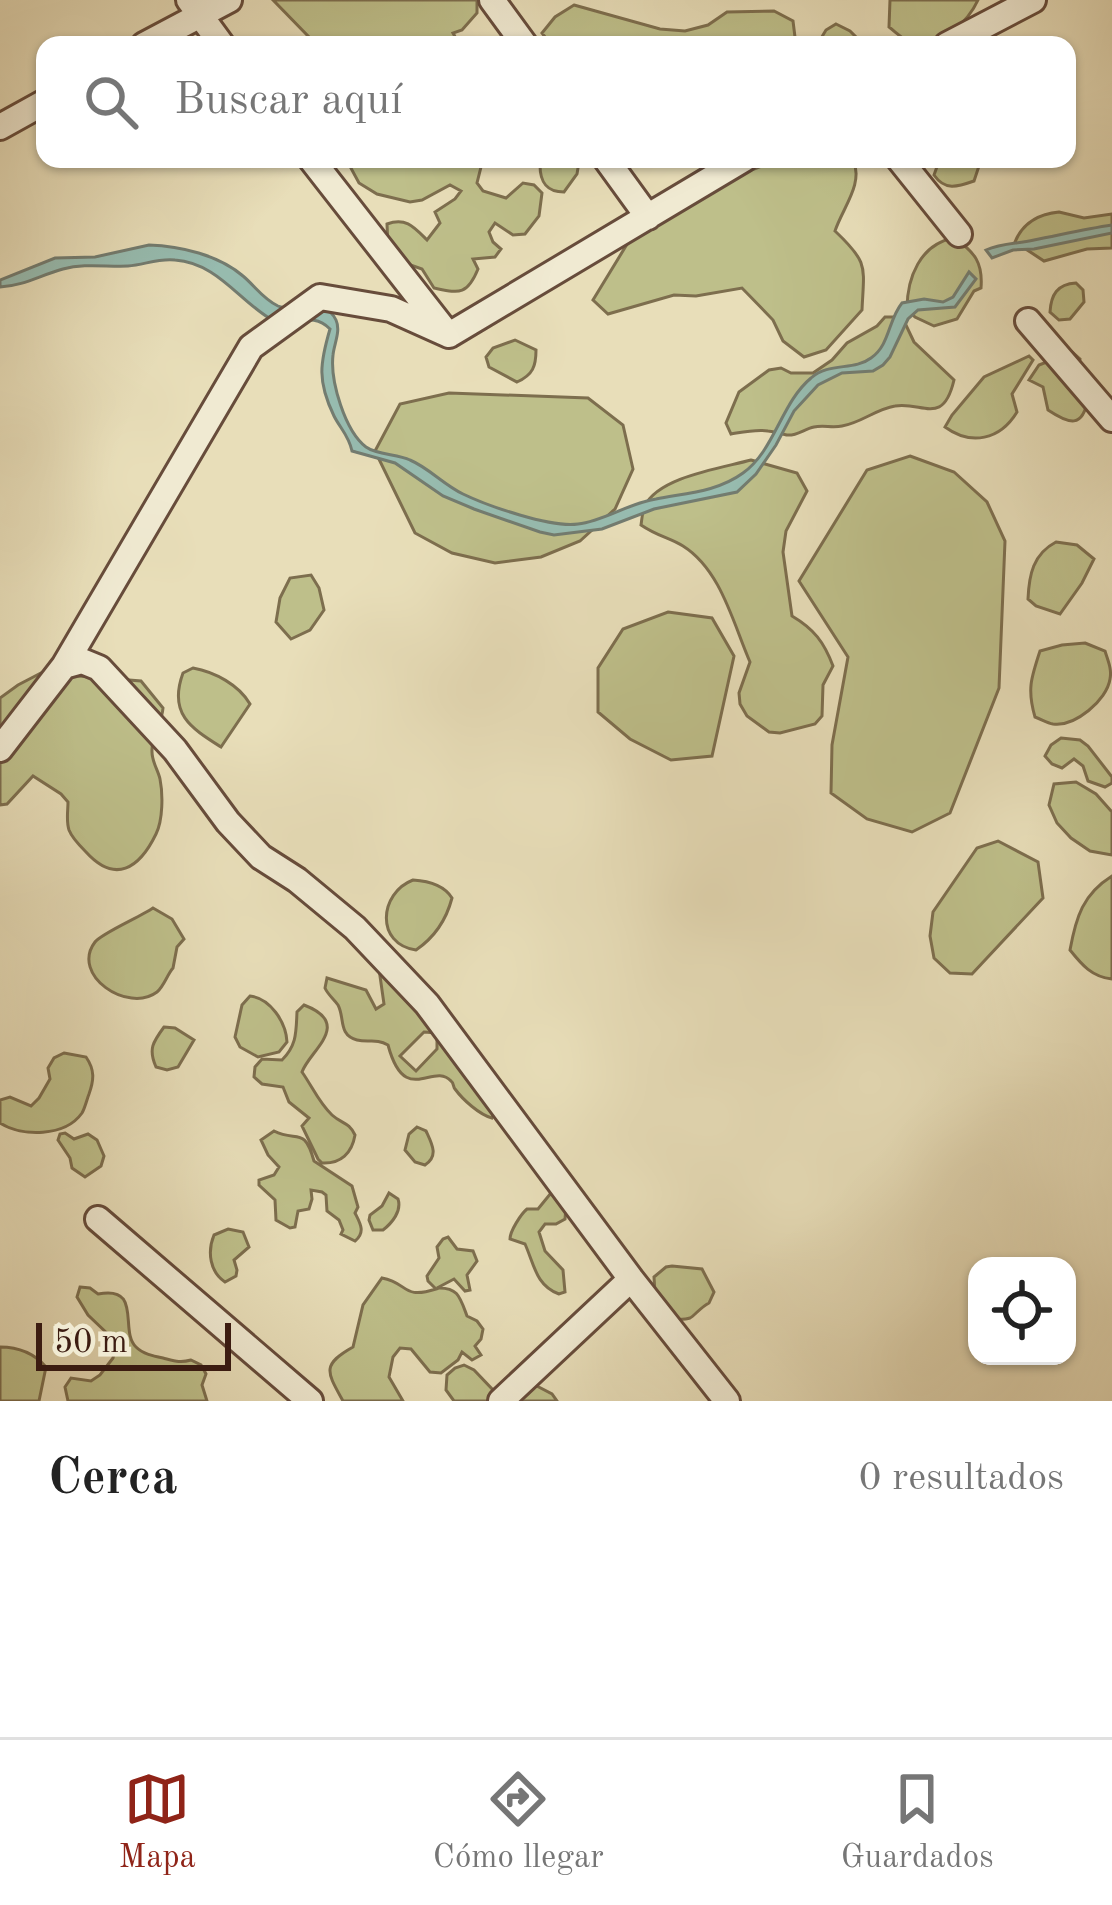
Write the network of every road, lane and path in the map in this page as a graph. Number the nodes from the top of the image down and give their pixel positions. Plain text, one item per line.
1 (229, 0) edge
2 (493, 0) edge
3 (1033, 0) edge
4 (194, 7) edge
5 (156, 36) edge
6 (215, 36) edge
7 (519, 36) edge
8 (964, 36) edge
9 (36, 107) edge
10 (0, 128) edge
11 (318, 168) edge
12 (613, 168) edge
13 (729, 168) edge
14 (906, 168) edge
15 (648, 217) junction
16 (959, 234) dead end
17 (1028, 321) dead end
18 (448, 335) junction
19 (1112, 418) edge
20 (64, 666) junction
21 (0, 749) edge
22 (98, 1219) dead end
23 (631, 1279) junction
24 (310, 1401) edge
25 (501, 1401) edge
26 (727, 1401) edge

1 - 4 street
2 - 7 street
3 - 8 street
4 - 5 street
4 - 6 street
9 - 10 street
11 - 18 street
12 - 15 street
13 - 15 street
14 - 16 street
15 - 18 street
17 - 19 street
18 - 20 street
20 - 21 street
20 - 23 street
22 - 24 street
23 - 25 street
23 - 26 street

